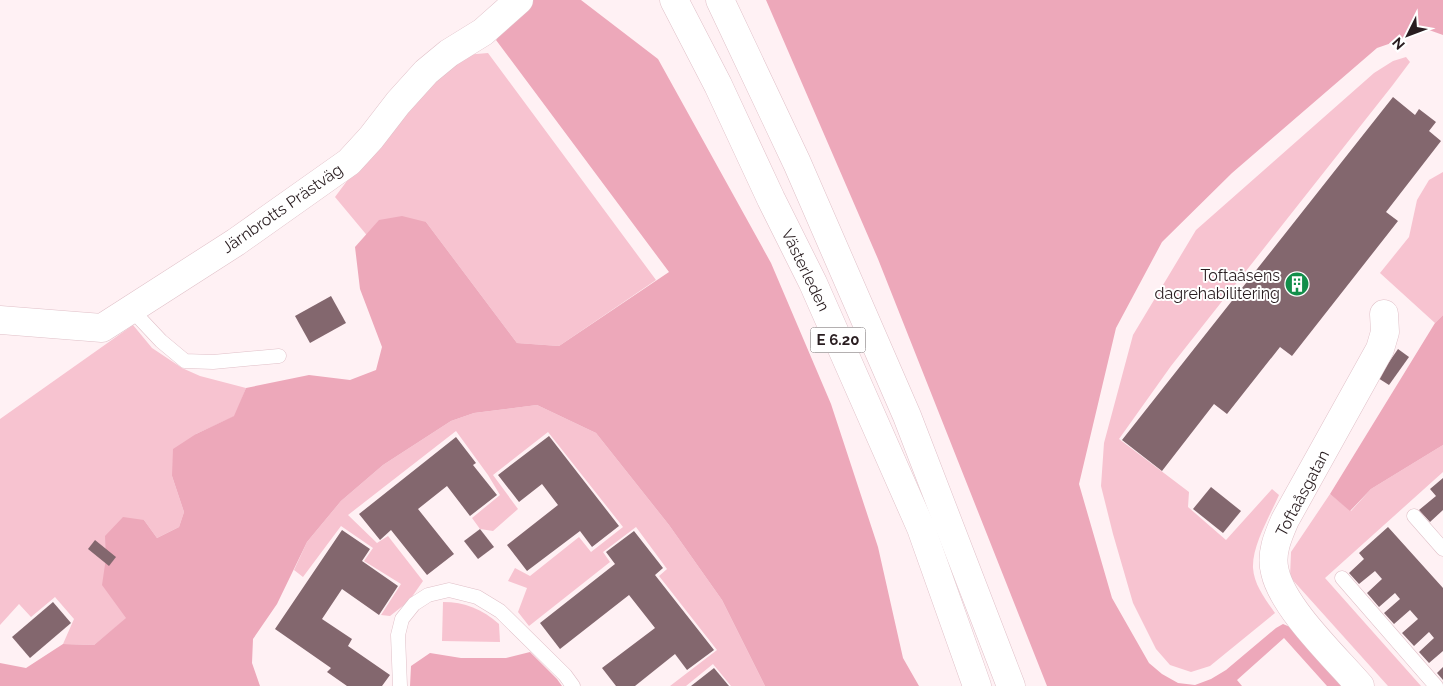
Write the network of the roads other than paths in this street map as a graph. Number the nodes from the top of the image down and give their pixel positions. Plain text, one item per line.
1 (519, 0) edge
2 (674, 0) edge
3 (720, 0) edge
4 (130, 308) junction
5 (1384, 314) dead end
6 (0, 320) edge
7 (279, 356) dead end
8 (1414, 516) dead end
9 (1443, 549) edge
10 (1342, 578) dead end
11 (400, 686) edge
12 (573, 686) edge
13 (977, 686) edge
14 (1012, 686) edge
15 (1360, 686) edge
16 (1436, 686) edge

1 - 4 main road, Järnbrotts Prästväg
2 - 13 main road, Västerleden / E 6.20
3 - 14 main road, Västerleden / E 6.20
4 - 6 main road, Järnbrotts Prästväg
4 - 7 lane
5 - 15 main road, Toftaåsgatan
8 - 9 lane
10 - 16 lane
11 - 12 lane

